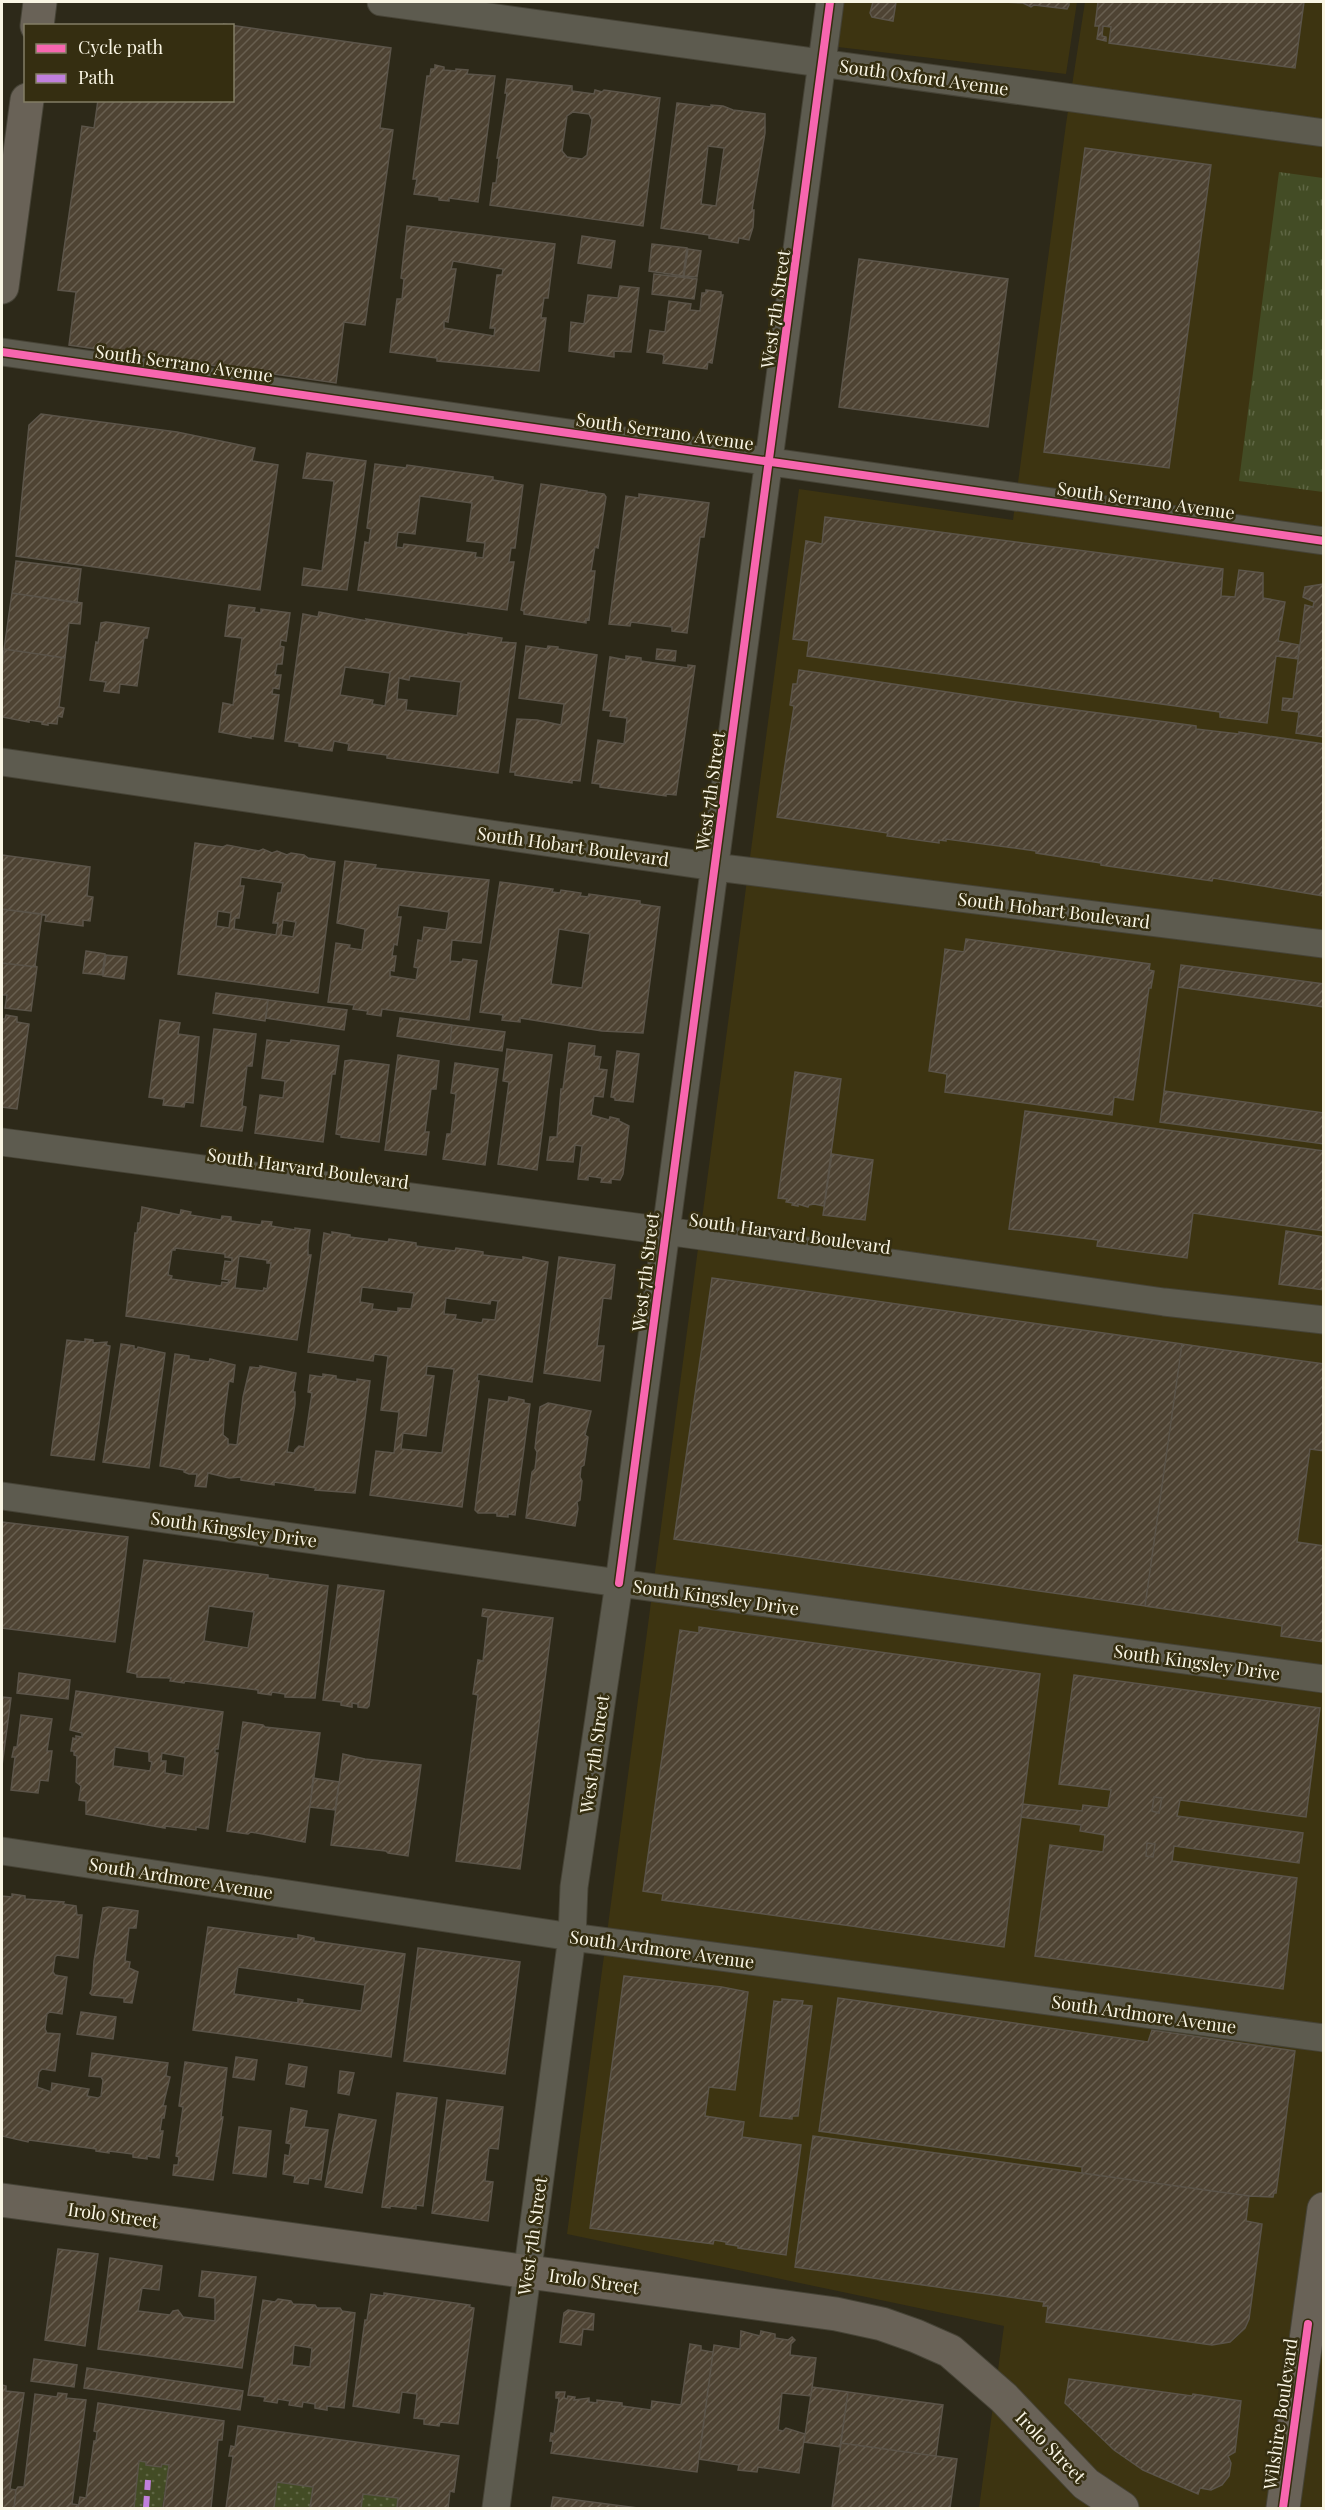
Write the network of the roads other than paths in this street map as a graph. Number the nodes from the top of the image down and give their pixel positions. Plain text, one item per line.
1 (40, 2) edge
2 (381, 2) edge
3 (830, 2) edge
4 (36, 24) edge
5 (821, 62) junction
6 (27, 102) edge
7 (1323, 133) edge
8 (2, 287) edge
9 (2, 352) edge
10 (769, 460) junction
11 (1323, 541) edge
12 (2, 762) edge
13 (715, 867) junction
14 (1323, 944) edge
15 (2, 1142) edge
16 (666, 1231) junction
17 (1323, 1320) edge
18 (2, 1496) edge
19 (619, 1583) junction
20 (1323, 1679) edge
21 (2, 1851) edge
22 (572, 1938) junction
23 (1323, 2038) edge
24 (2, 2200) edge
25 (1323, 2209) edge
26 (527, 2271) junction
27 (496, 2508) edge
28 (1122, 2508) edge
29 (1283, 2508) edge

1 - 4 main road
2 - 5 street, South Oxford Avenue
3 - 5 street, West 7th Street
5 - 7 street, South Oxford Avenue
5 - 10 street, West 7th Street
6 - 8 main road
9 - 10 street, South Serrano Avenue
10 - 11 street, South Serrano Avenue
10 - 13 street, West 7th Street
12 - 13 street, South Hobart Boulevard
13 - 14 street, South Hobart Boulevard
13 - 16 street, West 7th Street
15 - 16 street, South Harvard Boulevard
16 - 17 street, South Harvard Boulevard
16 - 19 street, West 7th Street
18 - 19 street, South Kingsley Drive
19 - 20 street, South Kingsley Drive
19 - 22 street, West 7th Street
21 - 22 street, South Ardmore Avenue
22 - 23 street, South Ardmore Avenue
22 - 26 street, West 7th Street
24 - 26 main road, Irolo Street
25 - 29 main road, Wilshire Boulevard
26 - 27 street, West 7th Street
26 - 28 main road, Irolo Street

